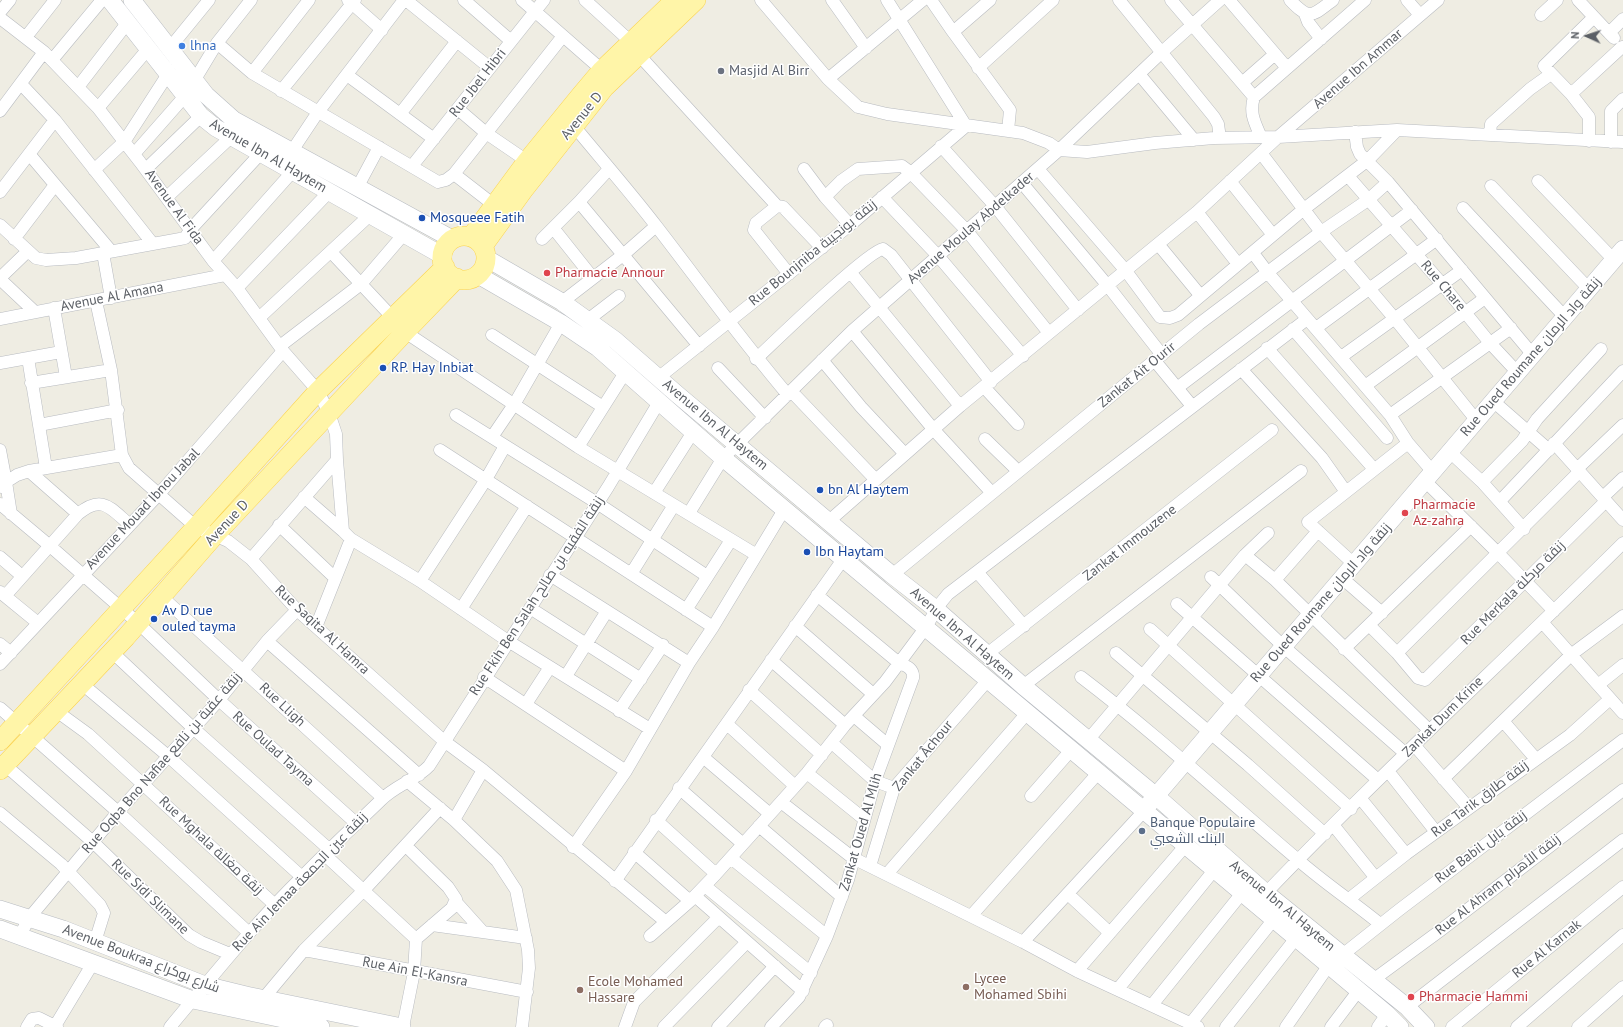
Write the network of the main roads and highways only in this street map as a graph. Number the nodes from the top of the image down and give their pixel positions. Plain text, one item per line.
1 (110, 0) edge
2 (132, 0) edge
3 (675, 0) edge
4 (696, 0) edge
5 (649, 34) junction
6 (635, 48) junction
7 (473, 245) junction
8 (1618, 255) edge
9 (448, 267) junction
10 (478, 275) junction
11 (0, 741) edge
12 (2, 767) edge
13 (1156, 796) junction
14 (1144, 811) junction
15 (0, 909) edge
16 (0, 929) edge
17 (1335, 961) junction
18 (1382, 1021) edge
19 (269, 1022) edge
20 (321, 1027) edge
21 (402, 1027) edge
22 (1400, 1027) edge
23 (1426, 1027) edge

1 - 9 main road, Avenue Ibn Al Haytem
2 - 7 main road, Avenue Ibn Al Haytem
3 - 5 main road, Avenue D
4 - 5 main road, Avenue D
5 - 6 main road, Avenue D
6 - 7 main road, Avenue D
6 - 7 main road, Avenue D
7 - 9 main road
7 - 10 main road
7 - 13 main road, Avenue Ibn Al Haytem
8 - 13 main road, Rue Oued Roumane زنقة واد الرمان
9 - 10 main road
9 - 11 main road, Avenue D
9 - 12 main road, Avenue D
10 - 14 main road, Avenue Ibn Al Haytem
13 - 14 main road, Rue Oued Roumane زنقة واد الرمان
13 - 17 main road, Avenue Ibn Al Haytem
14 - 17 main road, Avenue Ibn Al Haytem
15 - 21 main road, Avenue Boukraa شارع بوكراع
16 - 19 main road, Avenue Boukraa شارع بوكراع
17 - 18 main road, Avenue Ibn Al Haytem
17 - 23 main road, Avenue Ibn Al Haytem
18 - 22 main road, Avenue Ibn Al Haytem
19 - 20 main road, Avenue Boukraa شارع بوكراع

